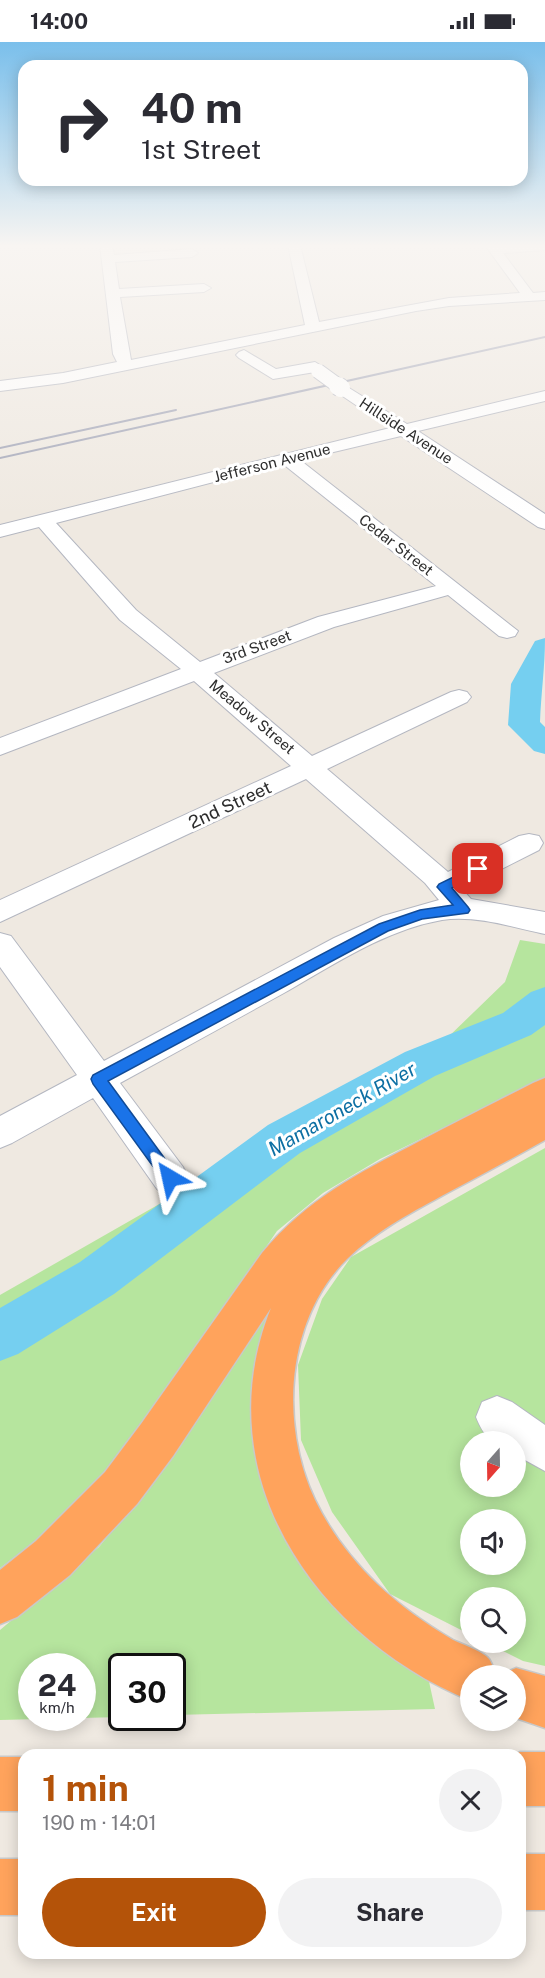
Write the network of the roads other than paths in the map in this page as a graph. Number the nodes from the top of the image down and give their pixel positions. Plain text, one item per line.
1 (118, 335) edge
2 (273, 335) edge
3 (270, 336) junction
4 (244, 355) dead end
5 (126, 365) junction
6 (317, 369) junction
7 (0, 386) edge
8 (545, 396) edge
9 (404, 431) junction
10 (286, 458) junction
11 (44, 521) junction
12 (545, 523) edge
13 (0, 531) edge
14 (451, 588) junction
15 (507, 631) dead end
16 (196, 670) junction
17 (459, 698) dead end
18 (0, 747) edge
19 (310, 767) junction
20 (529, 843) dead end
21 (444, 887) junction
22 (464, 910) junction
23 (0, 912) edge
24 (545, 923) edge
25 (0, 944) edge
26 (98, 1079) junction
27 (545, 1093) edge
28 (545, 1122) edge
29 (0, 1133) edge
30 (170, 1178) dead end
31 (497, 1417) dead end
32 (545, 1450) edge
33 (0, 1600) edge
34 (460, 1670) edge
35 (526, 1696) edge
36 (545, 1702) edge
37 (526, 1779) edge
38 (545, 1779) edge
39 (0, 1784) edge
40 (18, 1784) edge
41 (526, 1882) edge
42 (545, 1882) edge
43 (0, 1887) edge
44 (18, 1887) edge

1 - 5 street
2 - 3 street
3 - 5 street
3 - 6 street, Hillside Avenue
4 - 6 street
5 - 7 street
6 - 9 street, Hillside Avenue, bridge
8 - 9 street, Jefferson Avenue
9 - 10 street, Jefferson Avenue
9 - 12 street, Hillside Avenue
10 - 11 street, Jefferson Avenue
10 - 14 street, Cedar Street
11 - 13 street, Jefferson Avenue
11 - 16 street, Meadow Street
14 - 15 street, Cedar Street
14 - 16 street, 3rd Street
16 - 18 street, 3rd Street
16 - 19 street, Meadow Street
17 - 19 street, 2nd Street
19 - 21 street, Meadow Street
19 - 23 street, 2nd Street
20 - 21 street
21 - 22 street, Meadow Street
22 - 24 street
22 - 26 street
25 - 26 street
26 - 29 street
26 - 30 street
27 - 33 highway
28 - 34 highway
31 - 32 street
35 - 36 highway
37 - 38 highway
39 - 40 highway
41 - 42 highway
43 - 44 highway

